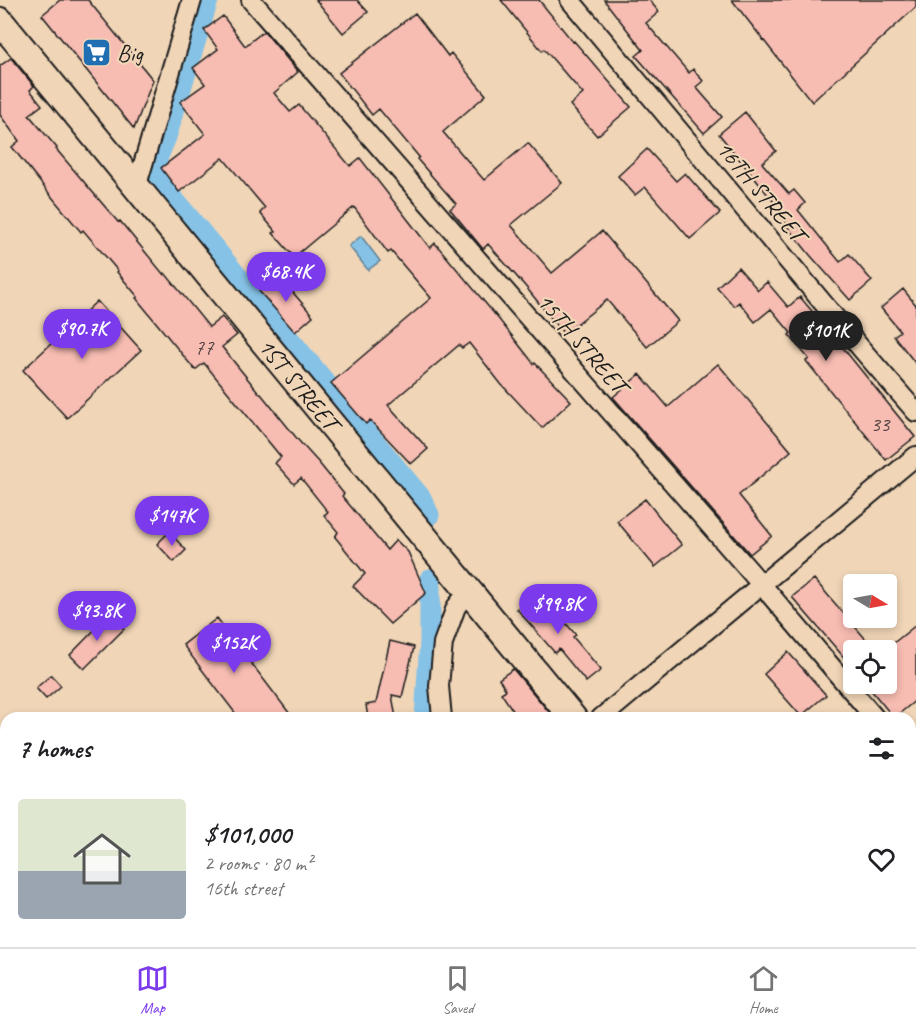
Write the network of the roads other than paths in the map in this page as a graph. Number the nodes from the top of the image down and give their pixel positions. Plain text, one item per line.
1 (192, 0) edge
2 (251, 0) edge
3 (570, 0) edge
4 (0, 21) edge
5 (136, 188) junction
6 (916, 412) edge
7 (916, 456) edge
8 (760, 584) junction
9 (468, 592) junction
10 (441, 712) edge
11 (568, 712) edge
12 (608, 712) edge
13 (870, 712) edge

1 - 5 street
2 - 8 street, 15TH STREET
3 - 6 street, 16TH STREET
4 - 5 main road, 1ST STREET
5 - 9 main road, 1ST STREET
7 - 8 street
8 - 12 street
8 - 13 street, 15TH STREET
9 - 10 street
9 - 11 main road, 1ST STREET

